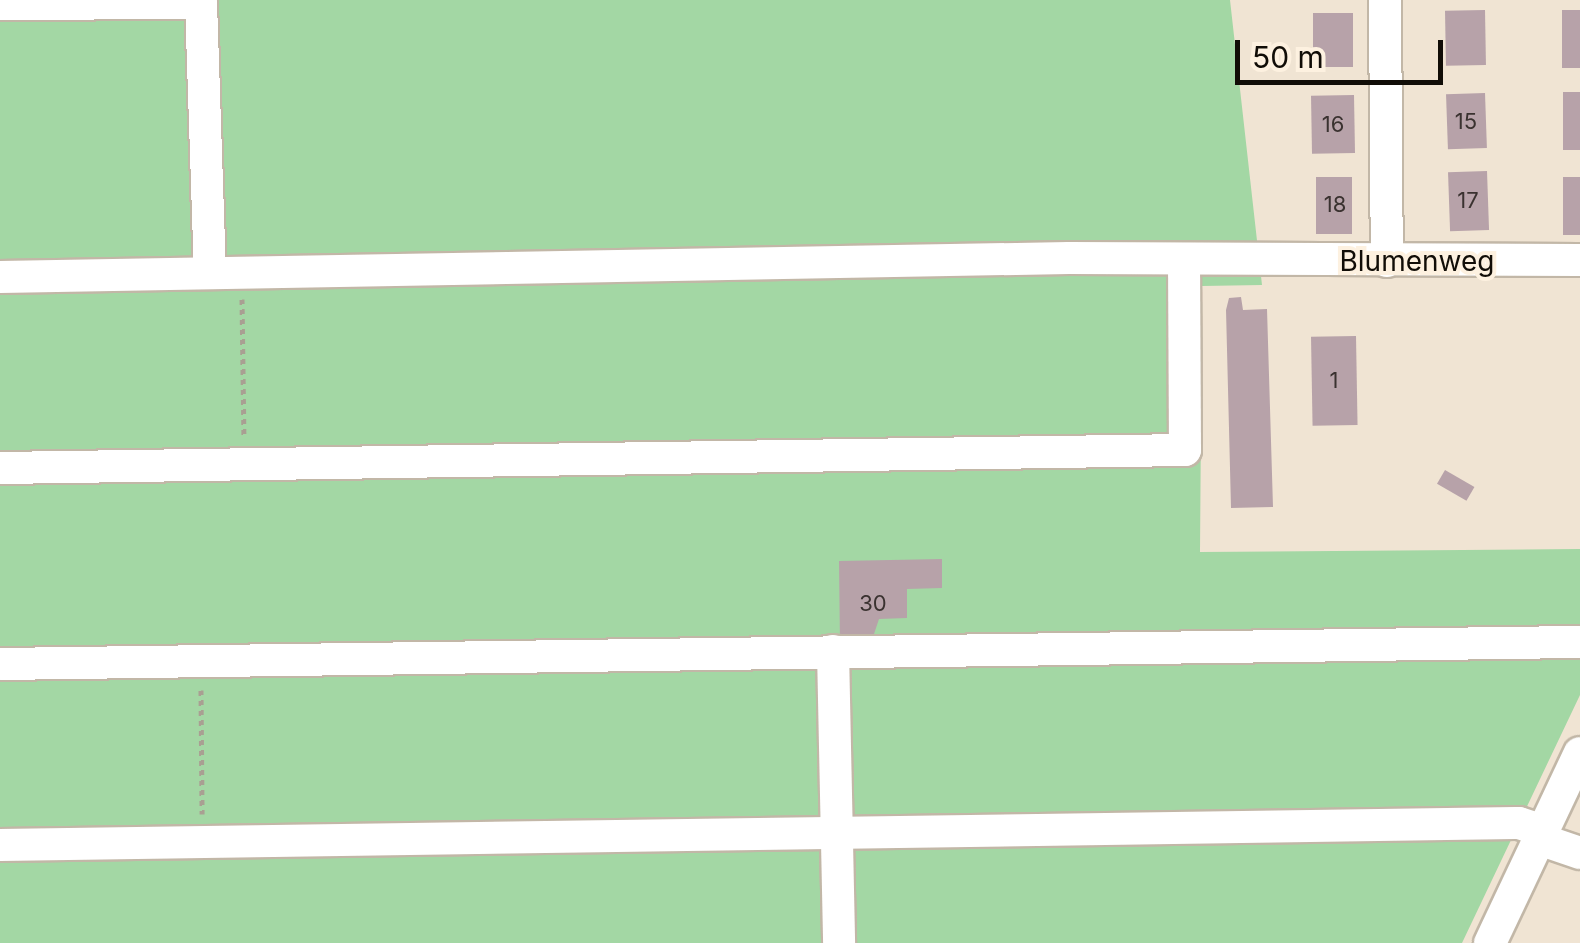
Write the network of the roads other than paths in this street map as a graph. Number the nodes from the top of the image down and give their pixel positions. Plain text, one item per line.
1 (1385, 0) edge
2 (0, 4) edge
3 (1580, 260) edge
4 (1387, 261) junction
5 (1184, 264) junction
6 (226, 273) junction
7 (0, 277) edge
8 (0, 468) edge
9 (1580, 642) edge
10 (833, 651) junction
11 (0, 664) edge
12 (1580, 753) edge
13 (836, 833) junction
14 (1541, 835) junction
15 (0, 845) edge
16 (1580, 853) edge
17 (838, 943) edge
18 (1490, 943) edge

1 - 4 street
2 - 6 street
3 - 4 street, Blumenweg
4 - 5 street, Blumenweg
5 - 6 street, Blumenweg
5 - 8 street
6 - 7 street, Blumenweg
9 - 10 street
10 - 11 street
10 - 13 street
12 - 14 street
13 - 14 street
13 - 15 street
13 - 17 street
14 - 16 street
14 - 18 street

